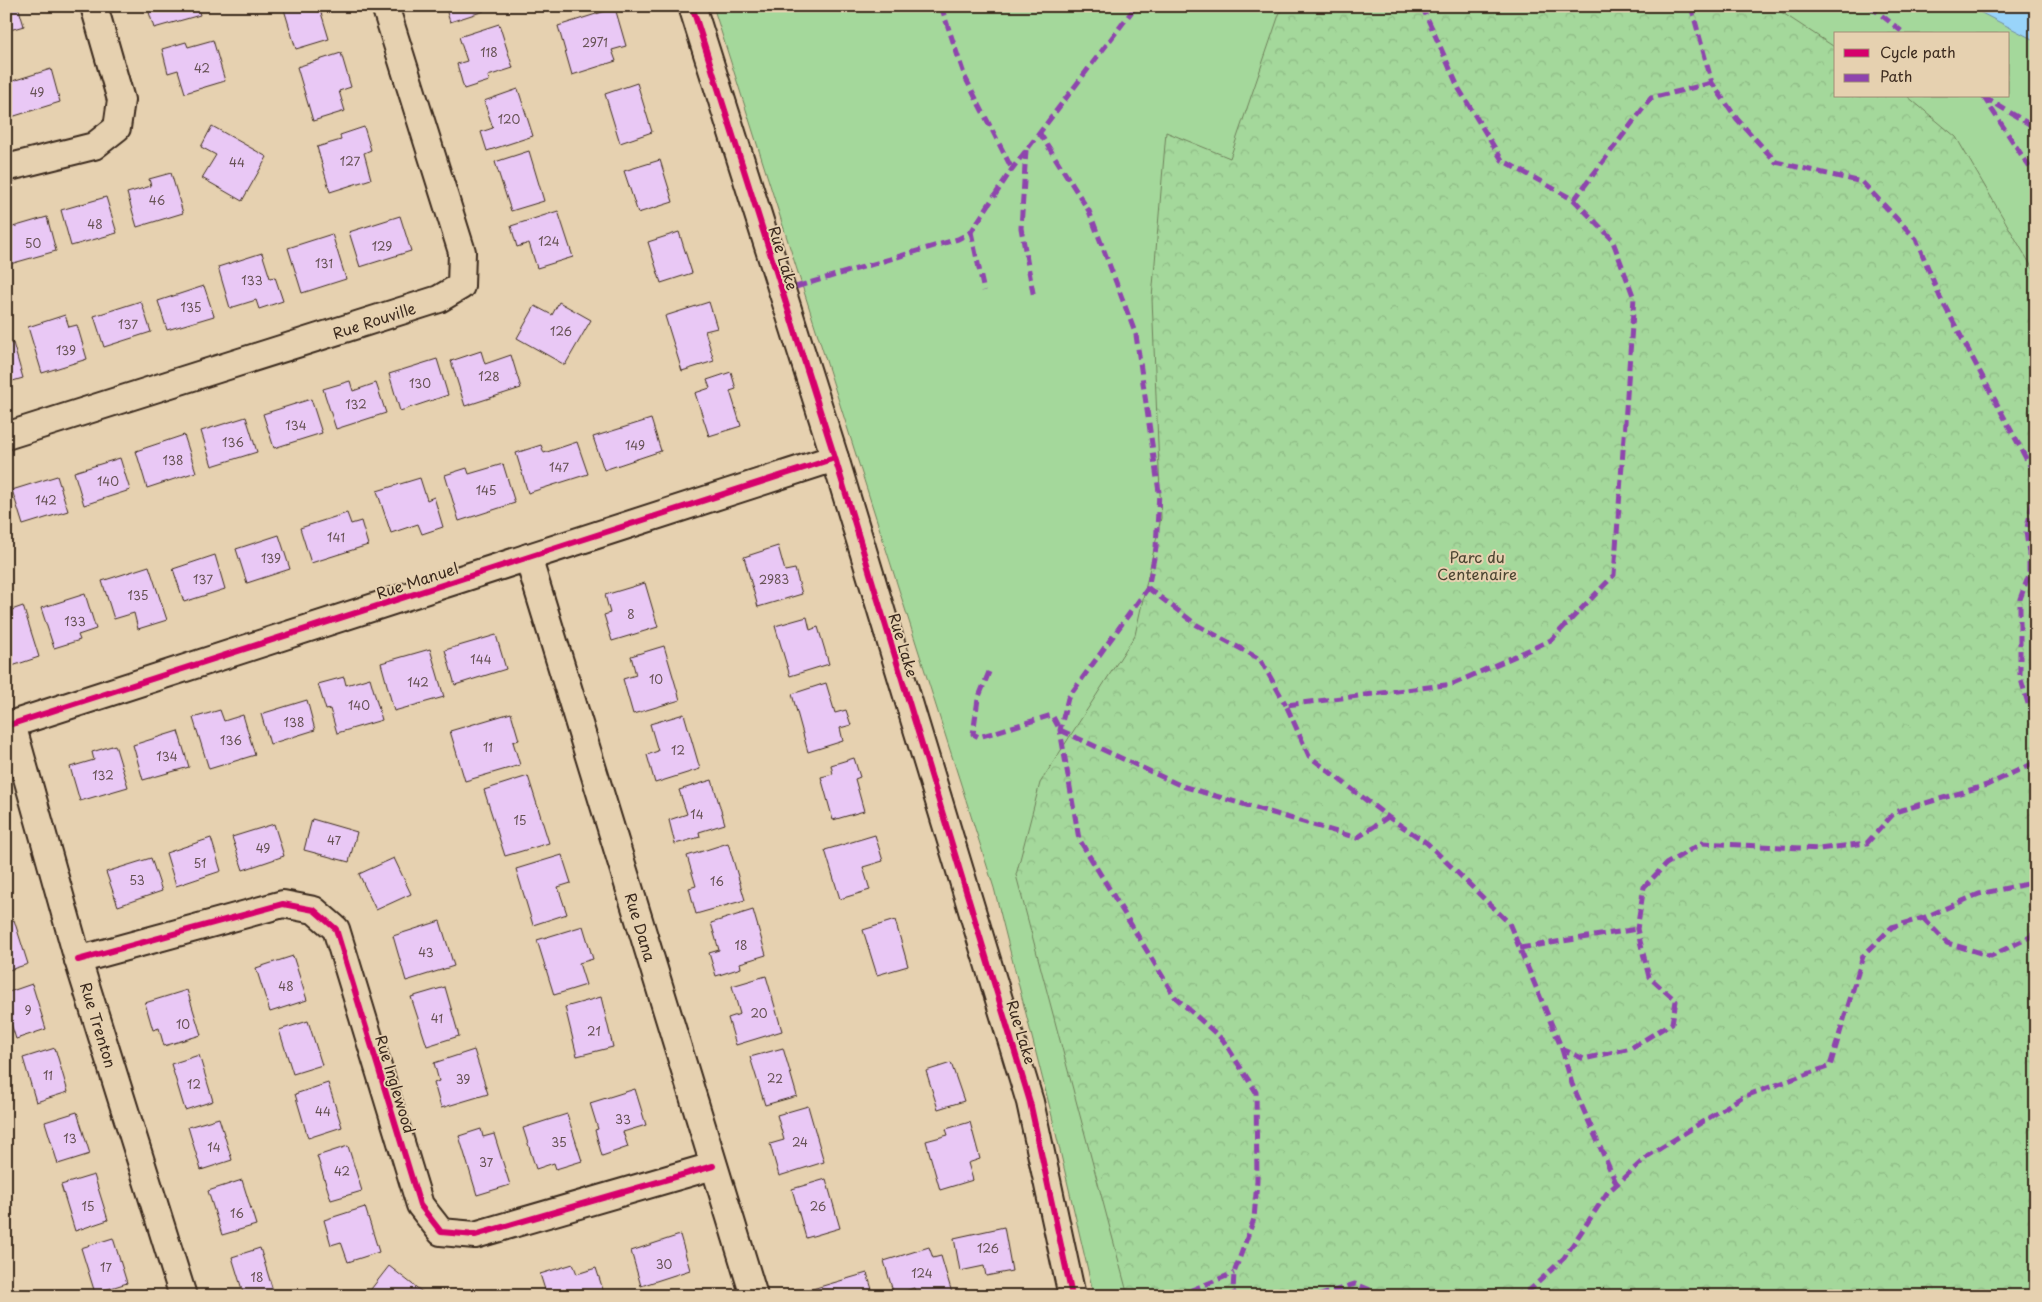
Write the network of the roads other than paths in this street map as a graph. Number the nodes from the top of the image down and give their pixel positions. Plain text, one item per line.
1 (94, 6) edge
2 (385, 6) edge
3 (692, 6) edge
4 (6, 168) edge
5 (6, 436) edge
6 (835, 458) junction
7 (528, 557) junction
8 (9, 725) edge
9 (78, 960) junction
10 (713, 1166) junction
11 (183, 1296) edge
12 (754, 1296) edge
13 (1072, 1296) edge

1 - 4 street
2 - 5 street, Rue Rouville
3 - 6 street, Rue Lake
6 - 7 street, Rue Manuel
6 - 13 street, Rue Lake
7 - 8 street, Rue Manuel
7 - 10 street, Rue Dana
8 - 9 street, Rue Trenton
9 - 10 street, Rue Inglewood
9 - 11 street, Rue Trenton
10 - 12 street, Rue Dana

